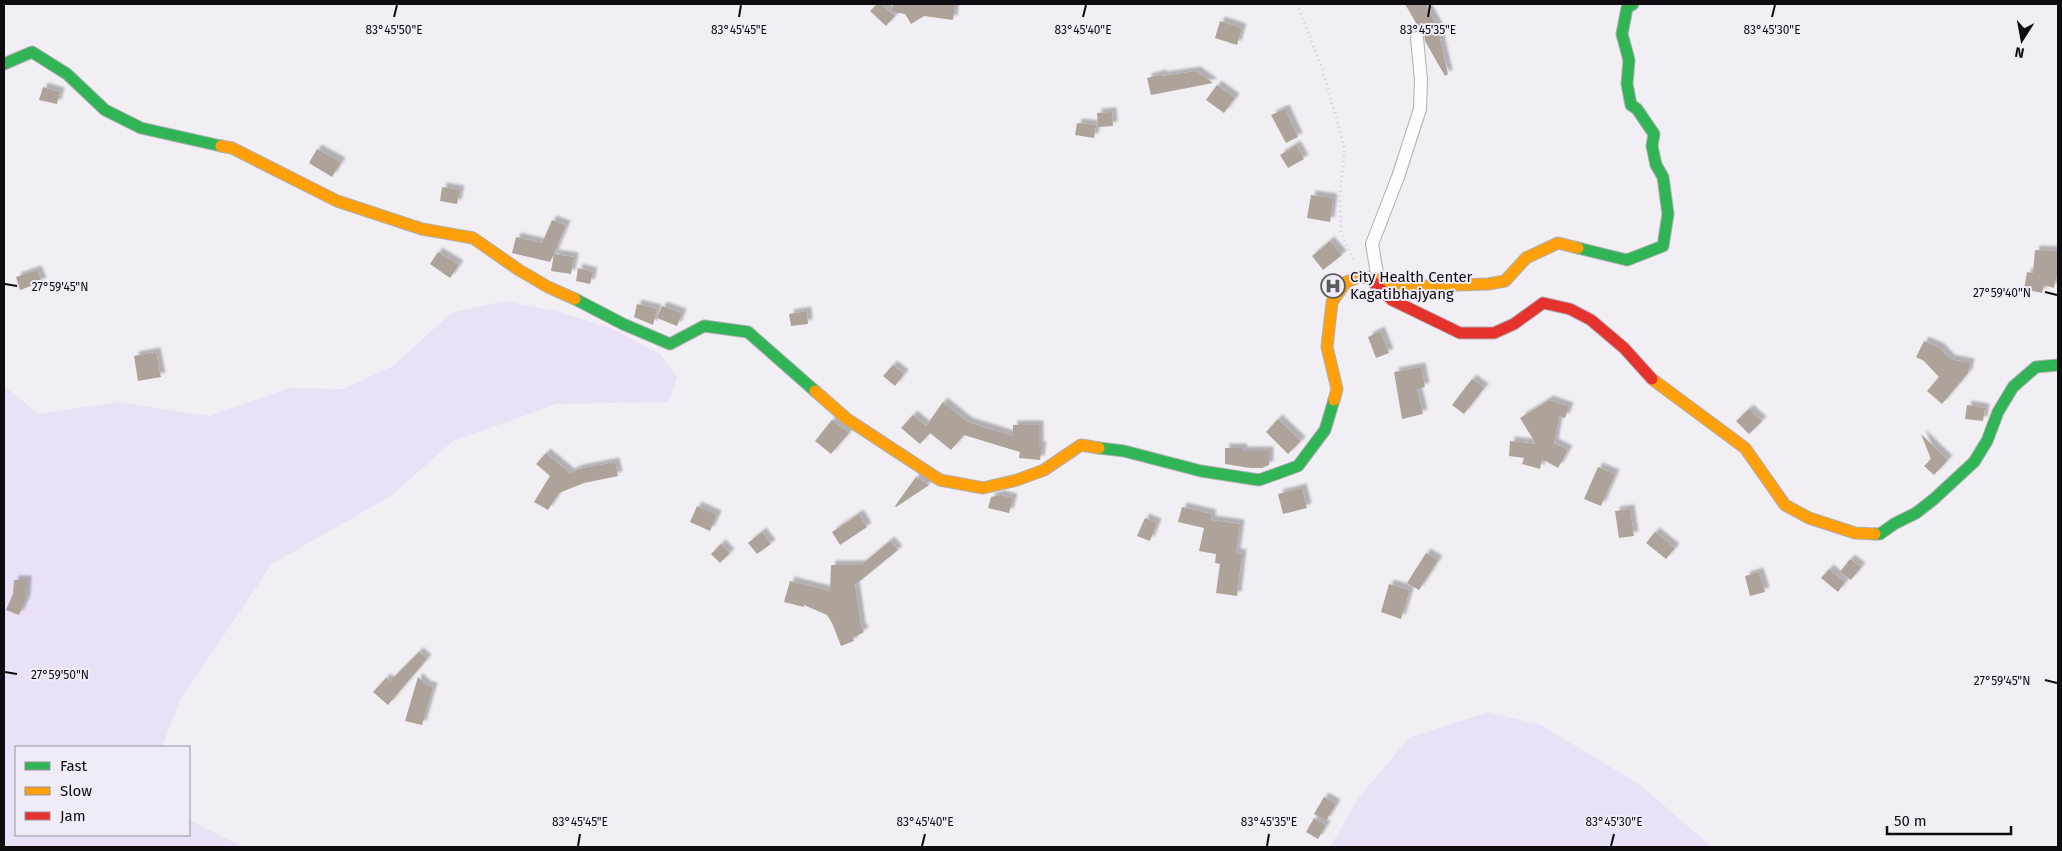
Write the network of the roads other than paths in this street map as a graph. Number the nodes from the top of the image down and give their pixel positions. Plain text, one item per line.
1 (1633, 4) edge
2 (1416, 38) dead end
3 (4, 64) edge
4 (1369, 278) junction
5 (2058, 365) edge

1 - 4 street
2 - 4 street
3 - 4 street
4 - 5 street

